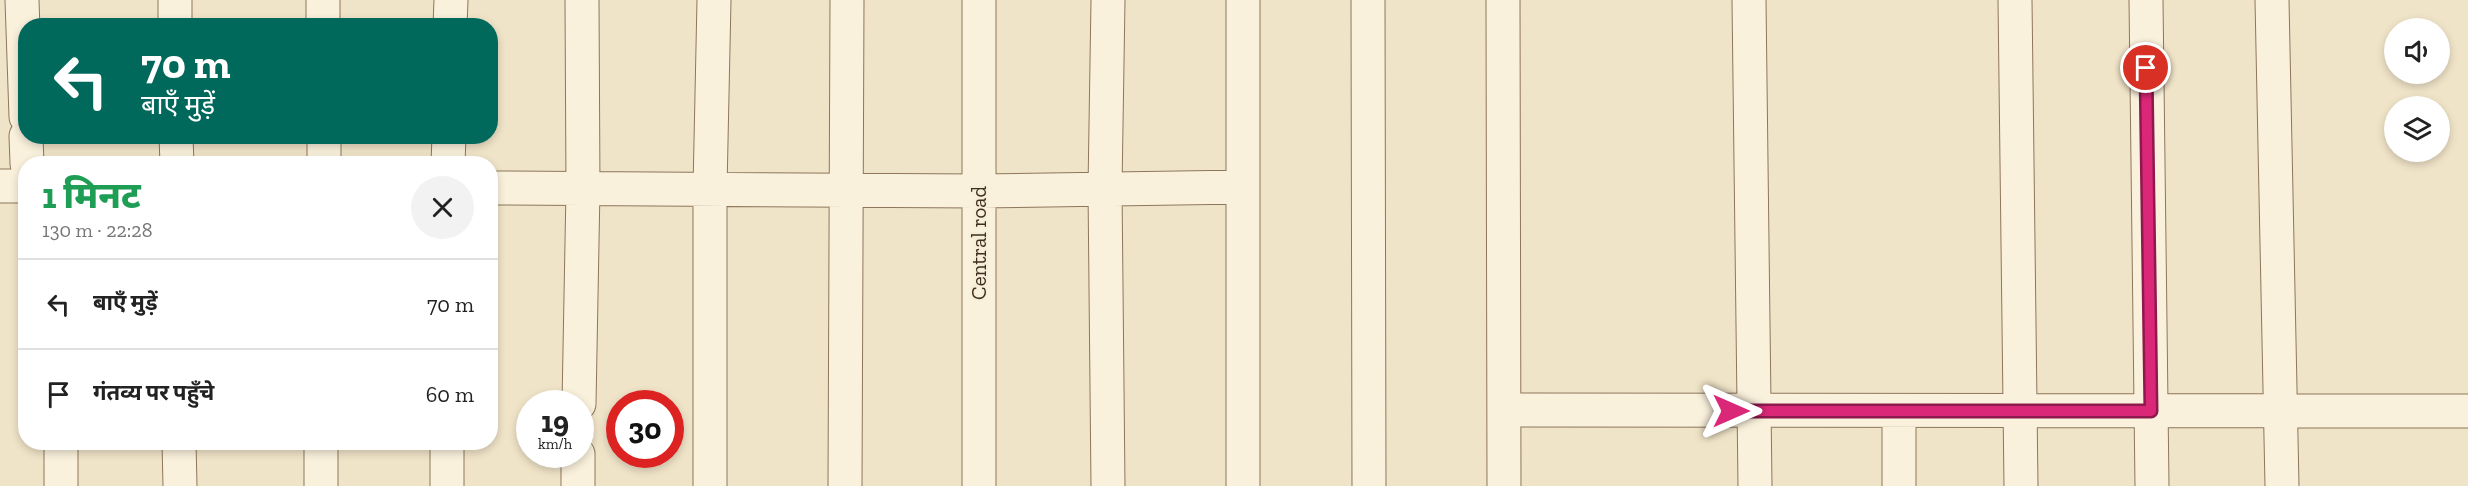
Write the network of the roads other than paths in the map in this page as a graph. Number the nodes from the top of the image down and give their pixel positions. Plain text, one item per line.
1 (22, 0) edge
2 (175, 0) edge
3 (323, 0) edge
4 (451, 0) edge
5 (582, 0) edge
6 (714, 0) edge
7 (847, 0) edge
8 (979, 0) edge
9 (1108, 0) edge
10 (1243, 0) edge
11 (1368, 0) edge
12 (1503, 0) edge
13 (1749, 0) edge
14 (2015, 0) edge
15 (2146, 0) edge
16 (2272, 0) edge
17 (23, 18) edge
18 (175, 18) edge
19 (323, 18) edge
20 (450, 18) edge
21 (0, 186) edge
22 (18, 186) edge
23 (1243, 187) junction
24 (498, 188) edge
25 (1106, 188) junction
26 (583, 189) junction
27 (710, 189) junction
28 (845, 190) junction
29 (978, 190) junction
30 (579, 390) edge
31 (1504, 410) junction
32 (2281, 410) junction
33 (1754, 411) junction
34 (1899, 411) junction
35 (2020, 411) junction
36 (2151, 411) junction
37 (2468, 411) edge
38 (61, 450) edge
39 (179, 450) edge
40 (321, 450) edge
41 (447, 450) edge
42 (579, 468) edge
43 (61, 486) edge
44 (180, 486) edge
45 (321, 486) edge
46 (447, 486) edge
47 (578, 486) edge
48 (710, 486) edge
49 (845, 486) edge
50 (979, 486) edge
51 (1108, 486) edge
52 (1243, 486) edge
53 (1369, 486) edge
54 (1504, 486) edge
55 (1755, 486) edge
56 (1899, 486) edge
57 (2021, 486) edge
58 (2152, 486) edge
59 (2282, 486) edge

1 - 17 street
2 - 18 street
3 - 19 street
4 - 20 street
5 - 26 street
6 - 27 street
7 - 28 street
8 - 29 street, Central road
9 - 25 street
10 - 23 street
11 - 53 street
12 - 31 street
13 - 33 street
14 - 35 street
15 - 36 street
16 - 32 street
21 - 22 street
23 - 25 street
23 - 52 street
24 - 26 street
25 - 29 street
25 - 51 street
26 - 27 street
26 - 30 street
27 - 28 street
27 - 48 street
28 - 29 street
28 - 49 street
29 - 50 street, Central road
31 - 33 street
31 - 54 street
32 - 36 street
32 - 37 street
32 - 59 street
33 - 34 street
33 - 55 street
34 - 35 street
34 - 56 street
35 - 36 street
35 - 57 street
36 - 58 street
38 - 43 street
39 - 44 street
40 - 45 street
41 - 46 street
42 - 47 street

